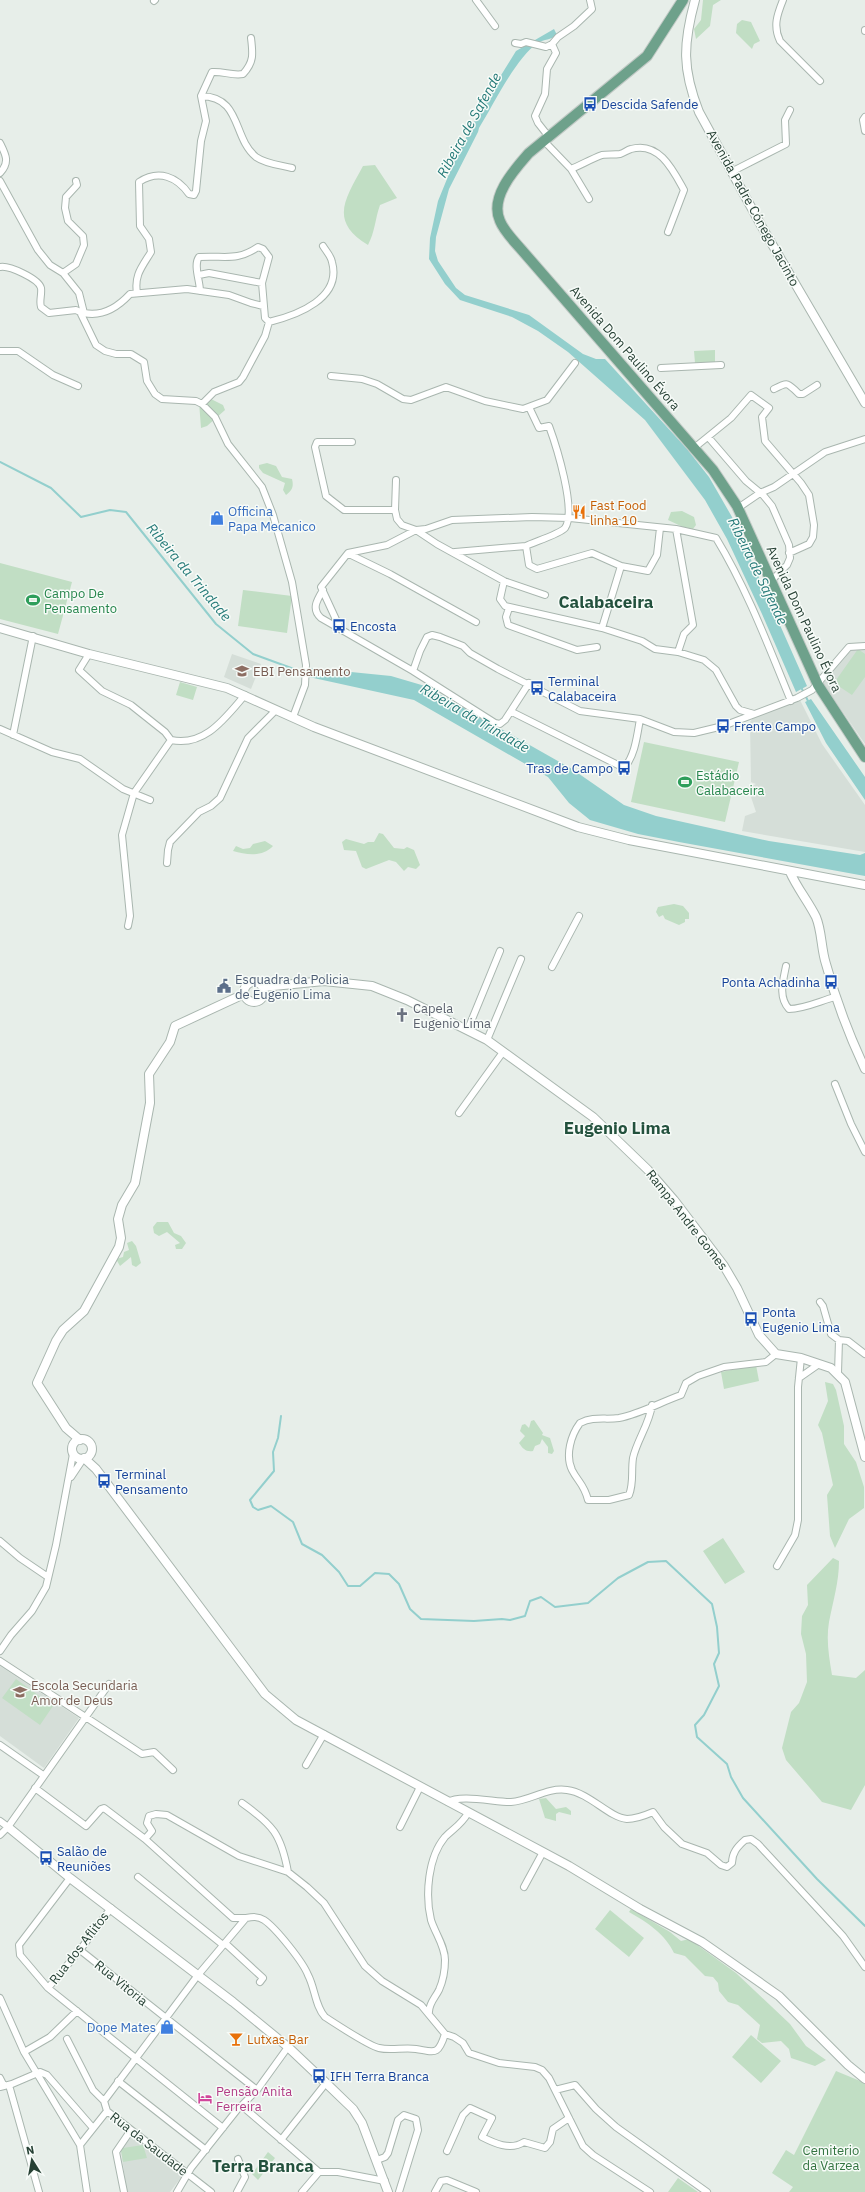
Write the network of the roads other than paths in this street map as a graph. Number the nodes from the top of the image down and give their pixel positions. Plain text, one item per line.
1 (476, 0) edge
2 (683, 0) edge
3 (695, 0) edge
4 (783, 0) edge
5 (591, 1) edge
6 (495, 26) dead end
7 (251, 38) dead end
8 (515, 43) dead end
9 (549, 46) junction
10 (820, 81) dead end
11 (201, 96) junction
12 (790, 110) dead end
13 (865, 117) edge
14 (865, 131) edge
15 (546, 139) junction
16 (0, 143) edge
17 (292, 168) dead end
18 (571, 169) junction
19 (733, 170) junction
20 (0, 174) edge
21 (0, 181) edge
22 (76, 181) dead end
23 (589, 199) dead end
24 (668, 232) dead end
25 (323, 246) dead end
26 (0, 267) edge
27 (63, 273) junction
28 (199, 275) junction
29 (262, 283) junction
30 (200, 290) junction
31 (137, 293) junction
32 (263, 306) junction
33 (82, 313) junction
34 (269, 322) junction
35 (0, 351) edge
36 (575, 363) dead end
37 (721, 365) dead end
38 (661, 368) dead end
39 (331, 376) dead end
40 (817, 385) dead end
41 (78, 386) dead end
42 (774, 389) dead end
43 (865, 403) edge
44 (202, 404) junction
45 (529, 407) junction
46 (709, 438) junction
47 (865, 439) edge
48 (352, 442) dead end
49 (694, 448) junction
50 (793, 474) junction
51 (396, 480) dead end
52 (760, 493) junction
53 (738, 508) junction
54 (395, 510) junction
55 (570, 518) junction
56 (660, 528) junction
57 (676, 529) junction
58 (416, 530) junction
59 (526, 546) junction
60 (455, 552) junction
61 (348, 553) junction
62 (789, 554) junction
63 (621, 566) junction
64 (504, 581) junction
65 (771, 581) junction
66 (323, 590) junction
67 (545, 595) dead end
68 (509, 608) junction
69 (476, 622) dead end
70 (339, 626) junction
71 (0, 628) edge
72 (602, 628) junction
73 (32, 636) junction
74 (865, 646) edge
75 (597, 647) dead end
76 (678, 652) junction
77 (89, 654) junction
78 (413, 670) junction
79 (529, 683) junction
80 (815, 688) junction
81 (245, 695) junction
82 (794, 700) junction
83 (276, 710) junction
84 (512, 712) junction
85 (754, 714) junction
86 (293, 717) junction
87 (640, 719) junction
88 (0, 729) edge
89 (13, 735) junction
90 (171, 740) junction
91 (865, 757) edge
92 (134, 793) junction
93 (150, 800) dead end
94 (167, 863) dead end
95 (790, 872) junction
96 (865, 885) edge
97 (579, 916) dead end
98 (128, 926) dead end
99 (500, 951) dead end
100 (522, 959) dead end
101 (786, 966) dead end
102 (552, 967) dead end
103 (263, 987) junction
104 (244, 994) junction
105 (835, 997) junction
106 (468, 1029) junction
107 (487, 1040) junction
108 (503, 1052) junction
109 (865, 1070) edge
110 (835, 1084) dead end
111 (459, 1113) dead end
112 (865, 1152) edge
113 (820, 1302) dead end
114 (839, 1340) junction
115 (776, 1354) junction
116 (865, 1354) edge
117 (801, 1358) junction
118 (819, 1364) junction
119 (838, 1373) junction
120 (799, 1378) junction
121 (652, 1406) junction
122 (66, 1428) junction
123 (80, 1440) junction
124 (91, 1448) junction
125 (73, 1450) junction
126 (865, 1457) edge
127 (84, 1458) junction
128 (96, 1469) junction
129 (69, 1480) junction
130 (0, 1541) edge
131 (777, 1566) dead end
132 (48, 1577) junction
133 (0, 1651) edge
134 (0, 1661) edge
135 (109, 1684) dead end
136 (85, 1716) junction
137 (324, 1734) junction
138 (0, 1745) edge
139 (306, 1766) dead end
140 (172, 1770) dead end
141 (43, 1775) junction
142 (420, 1787) junction
143 (35, 1788) junction
144 (448, 1802) junction
145 (242, 1804) dead end
146 (468, 1813) junction
147 (0, 1820) edge
148 (8, 1827) junction
149 (400, 1827) dead end
150 (0, 1835) edge
151 (145, 1839) junction
152 (543, 1852) junction
153 (288, 1872) junction
154 (138, 1877) dead end
155 (70, 1878) junction
156 (524, 1887) dead end
157 (111, 1908) junction
158 (246, 1918) junction
159 (224, 1944) junction
160 (80, 1950) junction
161 (865, 1967) edge
162 (198, 1975) junction
163 (260, 1982) dead end
164 (48, 1988) junction
165 (0, 1998) edge
166 (1, 2005) edge
167 (77, 2011) junction
168 (429, 2012) junction
169 (166, 2019) junction
170 (445, 2034) junction
171 (67, 2039) dead end
172 (288, 2047) junction
173 (24, 2052) junction
174 (135, 2057) junction
175 (36, 2074) junction
176 (0, 2078) edge
177 (865, 2079) edge
178 (118, 2080) junction
179 (326, 2083) junction
180 (4, 2086) edge
181 (257, 2090) junction
182 (556, 2090) junction
183 (104, 2101) junction
184 (242, 2106) junction
185 (107, 2111) junction
186 (569, 2118) junction
187 (93, 2128) junction
188 (223, 2128) junction
189 (131, 2130) junction
190 (281, 2140) junction
191 (80, 2145) junction
192 (206, 2150) junction
193 (447, 2151) dead end
194 (238, 2159) dead end
195 (377, 2160) junction
196 (319, 2172) junction
197 (188, 2175) junction
198 (387, 2188) edge
199 (463, 2189) edge
200 (38, 2192) edge
201 (87, 2192) edge
202 (124, 2192) edge
203 (177, 2192) edge
204 (211, 2192) edge
205 (237, 2192) edge
206 (302, 2192) edge
207 (398, 2192) edge
208 (435, 2192) edge
209 (476, 2192) edge
210 (650, 2192) edge
211 (707, 2192) edge

1 - 6 street
2 - 15 main road, Avenida Dom Paulino Évora
3 - 19 street, Avenida Padre Cónego Jacinto
4 - 10 street
5 - 9 street
7 - 11 street
8 - 9 street
9 - 15 street
11 - 17 street
11 - 31 street
12 - 19 street
13 - 14 street
15 - 18 street
15 - 49 main road, Avenida Dom Paulino Évora
16 - 20 street
18 - 23 street
18 - 24 street
19 - 43 street, Avenida Padre Cónego Jacinto
21 - 27 street
22 - 27 street
25 - 34 street
26 - 33 street
27 - 33 street
28 - 29 street
28 - 29 street
28 - 30 street
29 - 32 street
30 - 31 street
30 - 32 street
31 - 33 street
32 - 34 street
33 - 44 street
34 - 44 street
35 - 41 street
36 - 45 street
37 - 38 street
39 - 45 street
40 - 42 street
44 - 86 street
45 - 55 street
46 - 49 street
46 - 50 street
46 - 52 street
47 - 50 street
48 - 54 street
49 - 53 main road, Avenida Dom Paulino Évora
50 - 52 street
50 - 62 street
51 - 54 street
52 - 53 street
52 - 62 street
53 - 65 main road, Avenida Dom Paulino Évora
54 - 58 street
55 - 56 street
55 - 58 street
55 - 59 street
56 - 57 street
56 - 63 street
57 - 76 street
57 - 82 street
58 - 60 street
58 - 61 street
59 - 60 street
59 - 63 street
60 - 64 street
61 - 66 street
61 - 69 street
62 - 65 street
63 - 72 street
64 - 67 street
64 - 68 street
65 - 80 main road, Avenida Dom Paulino Évora
66 - 70 street
66 - 70 street
68 - 72 street
68 - 75 street
70 - 78 street
71 - 73 street
72 - 76 street
73 - 77 street
73 - 89 street
74 - 80 street
76 - 85 street
77 - 81 street
77 - 90 street
78 - 79 street
78 - 84 street
79 - 84 street
79 - 87 street
80 - 82 street
80 - 91 main road, Avenida Dom Paulino Évora
81 - 83 street
81 - 90 street
82 - 85 street
83 - 86 street
83 - 94 street
84 - 87 street
85 - 87 street
86 - 95 street
88 - 89 street
89 - 92 street
90 - 92 street
92 - 93 street
92 - 98 street
95 - 96 street
95 - 105 street
97 - 102 street
99 - 106 street
100 - 107 street
101 - 105 street
103 - 104 street
103 - 104 street
103 - 106 street, Rampa Andre Gomes
104 - 122 street
105 - 109 street
106 - 107 street, Rampa Andre Gomes
107 - 108 street, Rampa Andre Gomes
108 - 111 street
108 - 115 street, Rampa Andre Gomes
110 - 112 street
113 - 114 street
114 - 116 street
114 - 119 street
115 - 117 street
115 - 121 street
117 - 118 street
117 - 120 street
118 - 119 street
118 - 120 street
119 - 126 street
120 - 131 street
121 - 121 street
122 - 123 street
122 - 125 street
123 - 124 street
123 - 125 street
124 - 127 street
124 - 128 street
125 - 127 street
125 - 129 street
127 - 128 street
127 - 129 street
128 - 137 street
129 - 132 street
130 - 132 street
132 - 133 street
134 - 136 street
135 - 136 street
136 - 140 street
136 - 141 street
137 - 139 street
137 - 142 street
138 - 141 street
141 - 143 street
142 - 144 street
142 - 149 street
143 - 148 street
143 - 151 street
144 - 146 street
144 - 161 street
145 - 153 street
146 - 152 street
146 - 168 street
147 - 148 street
148 - 150 street
148 - 155 street
151 - 153 street
151 - 158 street
152 - 156 street
152 - 177 street
153 - 168 street
154 - 159 street
155 - 157 street
155 - 164 street
157 - 160 street, Rua dos Aflitos
157 - 162 street
158 - 159 street
158 - 170 street
159 - 162 street
159 - 163 street
160 - 164 street, Rua dos Aflitos
160 - 169 street, Rua Vitoria
162 - 169 street
162 - 172 street
164 - 167 street
165 - 166 street
166 - 173 street
167 - 173 street
167 - 174 street
168 - 170 street
169 - 174 street
169 - 181 street, Rua Vitoria
170 - 182 street
171 - 183 street
172 - 179 street
172 - 181 street
173 - 175 street
174 - 178 street
174 - 188 street
175 - 180 street
175 - 187 street
175 - 191 street
176 - 180 street
178 - 183 street
178 - 192 street
179 - 190 street
179 - 195 street
180 - 200 street
181 - 184 street
182 - 186 street
182 - 211 street
183 - 185 street
184 - 188 street
184 - 190 street
184 - 197 street
185 - 187 street
185 - 189 street, Rua da Saudade
186 - 193 street
186 - 210 street
187 - 191 street
188 - 192 street
189 - 197 street, Rua da Saudade
189 - 202 street
190 - 196 street
191 - 201 street
192 - 197 street
194 - 205 street
195 - 198 street
195 - 207 street
196 - 198 street
196 - 206 street
197 - 203 street
197 - 204 street, Rua da Saudade
198 - 207 street
199 - 208 street
199 - 209 street

